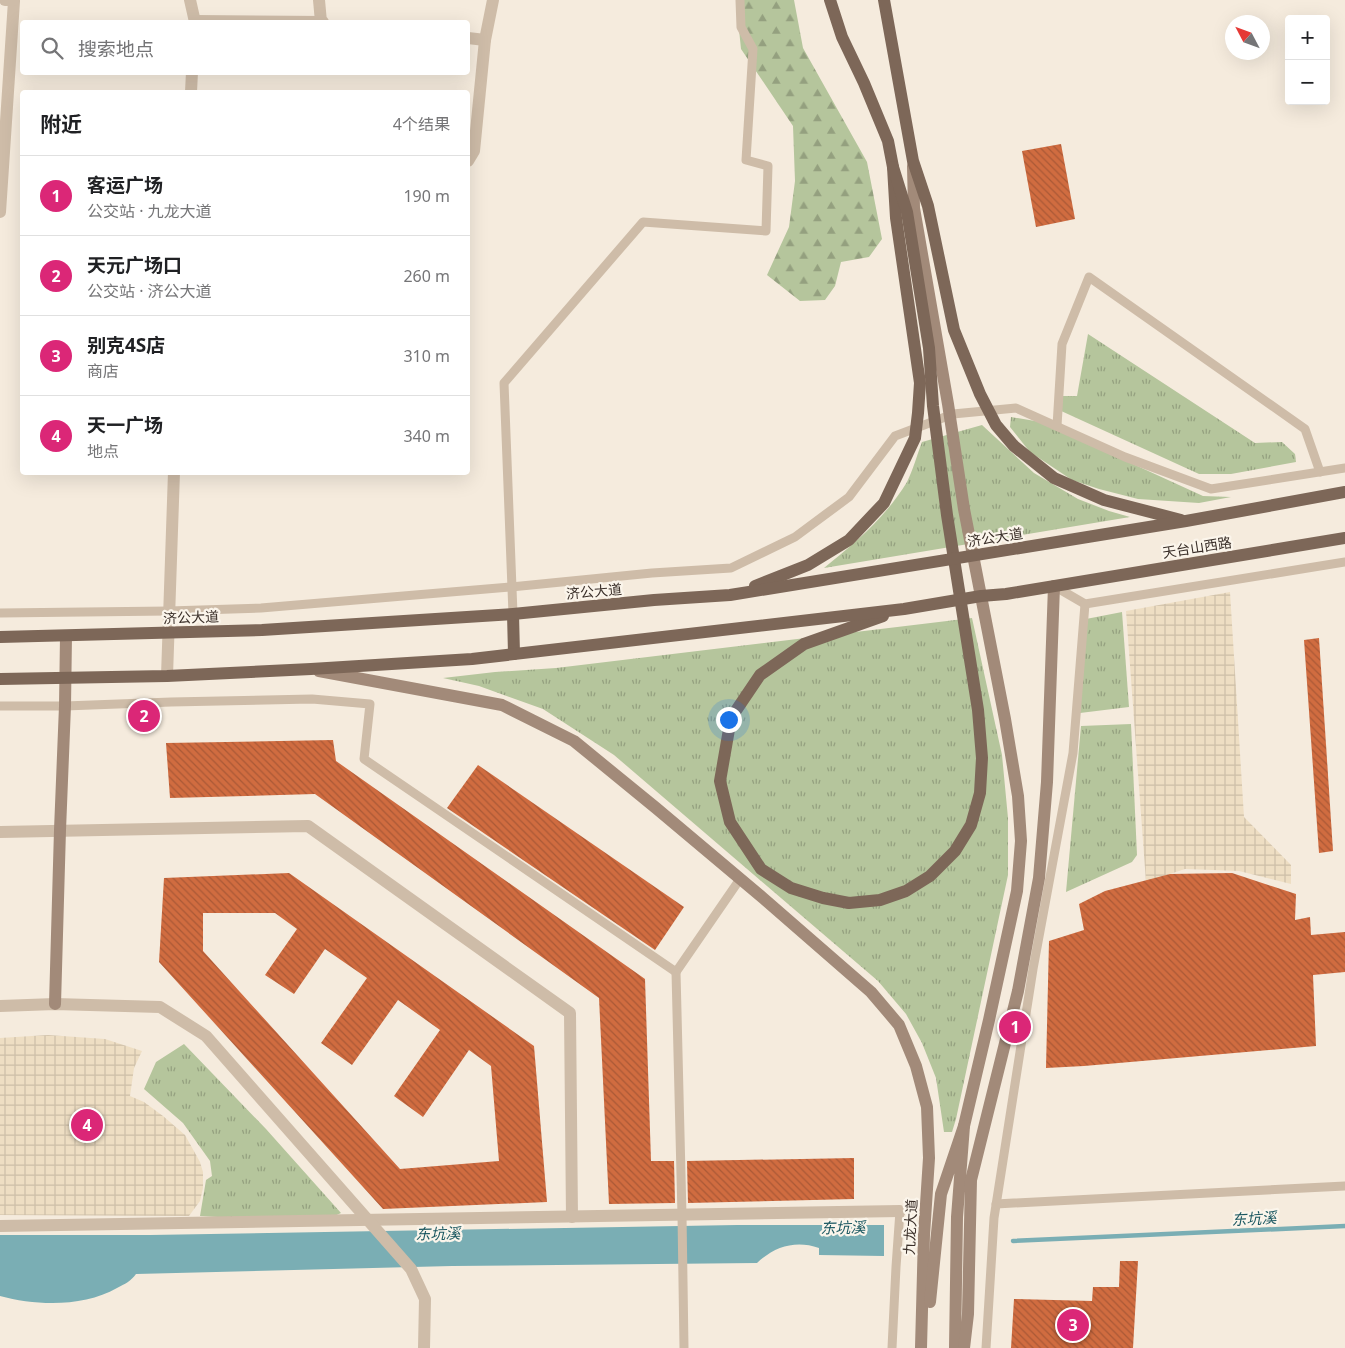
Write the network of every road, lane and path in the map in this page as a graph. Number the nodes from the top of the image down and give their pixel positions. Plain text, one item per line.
1 (5, 0) edge
2 (14, 0) edge
3 (190, 0) edge
4 (319, 0) edge
5 (493, 0) edge
6 (740, 0) edge
7 (830, 0) edge
8 (884, 0) edge
9 (195, 20) edge
10 (322, 20) edge
11 (470, 38) edge
12 (485, 40) junction
13 (192, 75) edge
14 (191, 90) edge
15 (470, 158) edge
16 (913, 161) junction
17 (892, 167) junction
18 (0, 212) edge
19 (929, 348) junction
20 (948, 404) junction
21 (1056, 426) junction
22 (1345, 468) edge
23 (1320, 472) junction
24 (174, 475) edge
25 (1345, 492) edge
26 (1186, 521) junction
27 (1345, 538) edge
28 (1345, 562) edge
29 (1054, 586) junction
30 (511, 587) junction
31 (730, 595) junction
32 (1085, 604) junction
33 (904, 608) junction
34 (169, 611) junction
35 (0, 613) edge
36 (513, 614) junction
37 (168, 633) junction
38 (66, 636) junction
39 (0, 637) edge
40 (514, 654) junction
41 (311, 669) junction
42 (167, 676) junction
43 (65, 678) junction
44 (0, 679) edge
45 (0, 706) edge
46 (65, 706) junction
47 (60, 830) junction
48 (0, 832) edge
49 (740, 879) junction
50 (676, 972) junction
51 (55, 1004) junction
52 (0, 1006) edge
53 (964, 1126) junction
54 (1345, 1186) edge
55 (996, 1204) junction
56 (900, 1211) joint
57 (682, 1215) junction
58 (572, 1217) junction
59 (368, 1219) junction
60 (0, 1226) edge
61 (424, 1348) edge
62 (684, 1348) edge
63 (892, 1348) edge
64 (921, 1348) edge
65 (925, 1348) edge
66 (955, 1348) edge
67 (964, 1348) edge
68 (986, 1348) edge

1 - 2 street
2 - 18 street
3 - 9 street
4 - 10 street
5 - 12 street
6 - 30 lane
7 - 17 main road
8 - 16 main road
11 - 12 street
12 - 15 street
13 - 14 street
16 - 20 main road
16 - 26 main road
17 - 19 main road
17 - 31 main road
19 - 20 main road
19 - 33 main road
20 - 53 main road
21 - 23 lane
21 - 23 lane
21 - 30 lane
22 - 23 lane
24 - 34 street
25 - 26 main road, 天台山西路
26 - 31 main road, 济公大道
27 - 29 main road, 天台山西路
28 - 32 lane
29 - 32 lane
29 - 33 main road
29 - 67 main road
30 - 34 lane
30 - 36 lane
31 - 36 main road, 济公大道
32 - 55 lane
33 - 40 main road
34 - 35 lane
34 - 37 street
36 - 37 main road, 济公大道
36 - 40 main road
37 - 38 main road, 济公大道
37 - 42 street
38 - 39 main road, 济公大道
38 - 43 main road
40 - 41 main road
41 - 42 main road
41 - 49 main road, 九龙大道
42 - 43 main road
43 - 44 main road
43 - 46 main road
45 - 46 lane
46 - 47 main road
46 - 50 lane
47 - 48 street
47 - 51 main road
47 - 58 street
49 - 50 lane
49 - 64 main road, 九龙大道
50 - 57 lane
51 - 52 street
51 - 59 street
53 - 65 main road
53 - 66 main road
54 - 55 lane
55 - 68 lane
56 - 57 street
56 - 63 lane
57 - 58 street
57 - 62 lane
58 - 59 street
59 - 60 street
59 - 61 street

